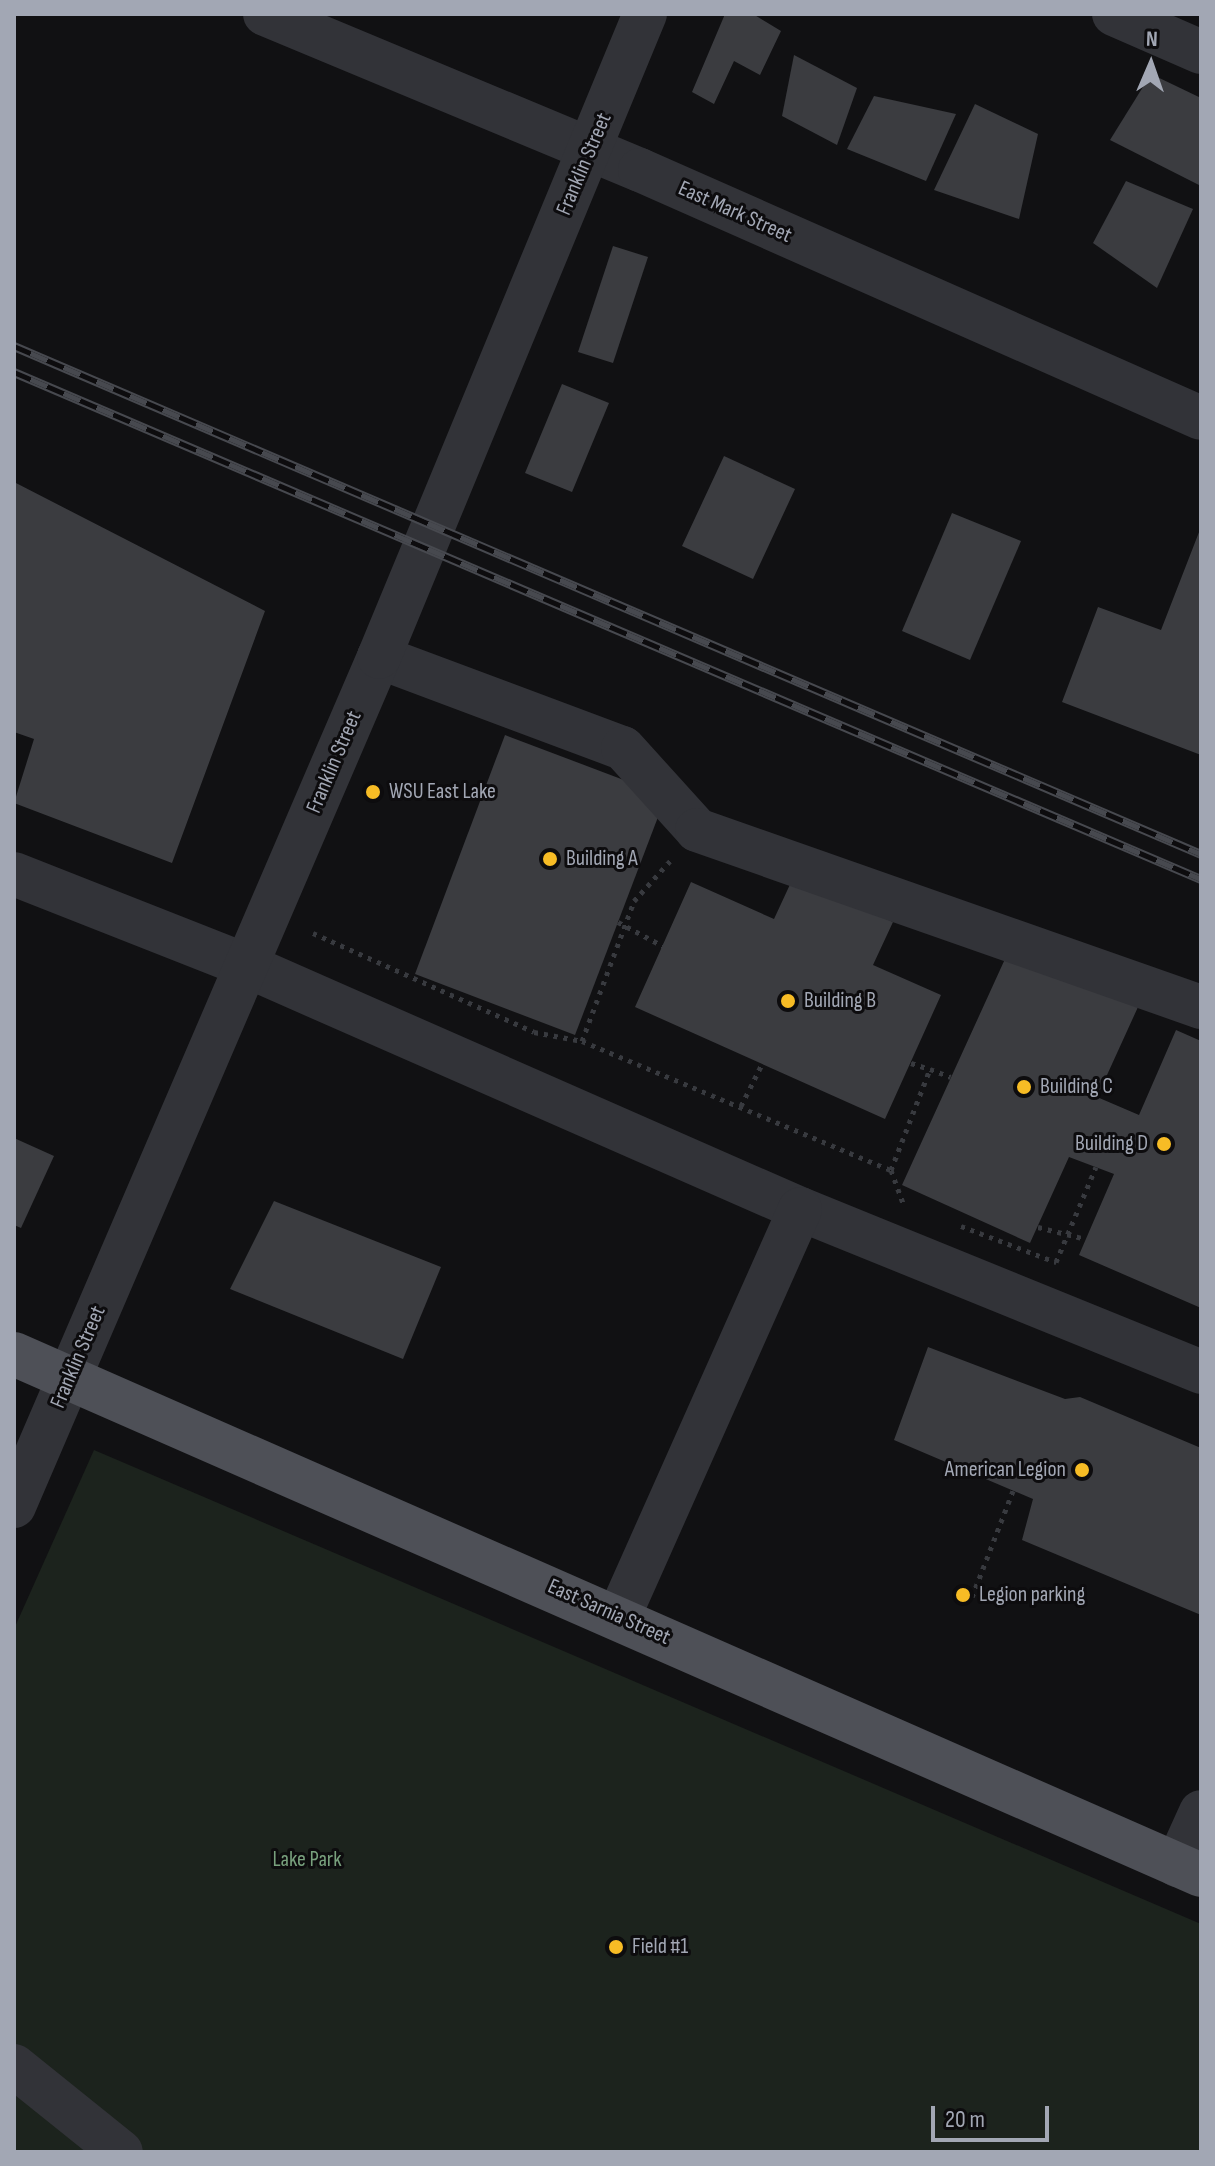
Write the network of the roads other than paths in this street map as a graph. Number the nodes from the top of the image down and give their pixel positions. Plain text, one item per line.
1 (265, 14) edge
2 (645, 14) edge
3 (1114, 14) edge
4 (1201, 52) edge
5 (589, 150) junction
6 (1197, 406) edge
7 (379, 657) junction
8 (14, 874) edge
9 (247, 966) junction
10 (1201, 1007) edge
11 (800, 1209) junction
12 (14, 1354) edge
13 (1201, 1372) edge
14 (69, 1378) junction
15 (14, 1506) edge
16 (619, 1616) junction
17 (1201, 1812) edge
18 (1189, 1870) edge
19 (18, 2083) edge
20 (121, 2152) edge

1 - 5 street, East Mark Street
2 - 5 street, Franklin Street
3 - 4 street
5 - 6 street, East Mark Street
5 - 7 street, Franklin Street
7 - 9 street, Franklin Street
7 - 10 street
8 - 9 street
9 - 11 street
9 - 14 street, Franklin Street
11 - 13 street
11 - 16 street
12 - 14 main road, East Sarnia Street
14 - 15 street, Franklin Street
14 - 16 main road, East Sarnia Street
16 - 18 main road, East Sarnia Street
17 - 18 street
19 - 20 street

